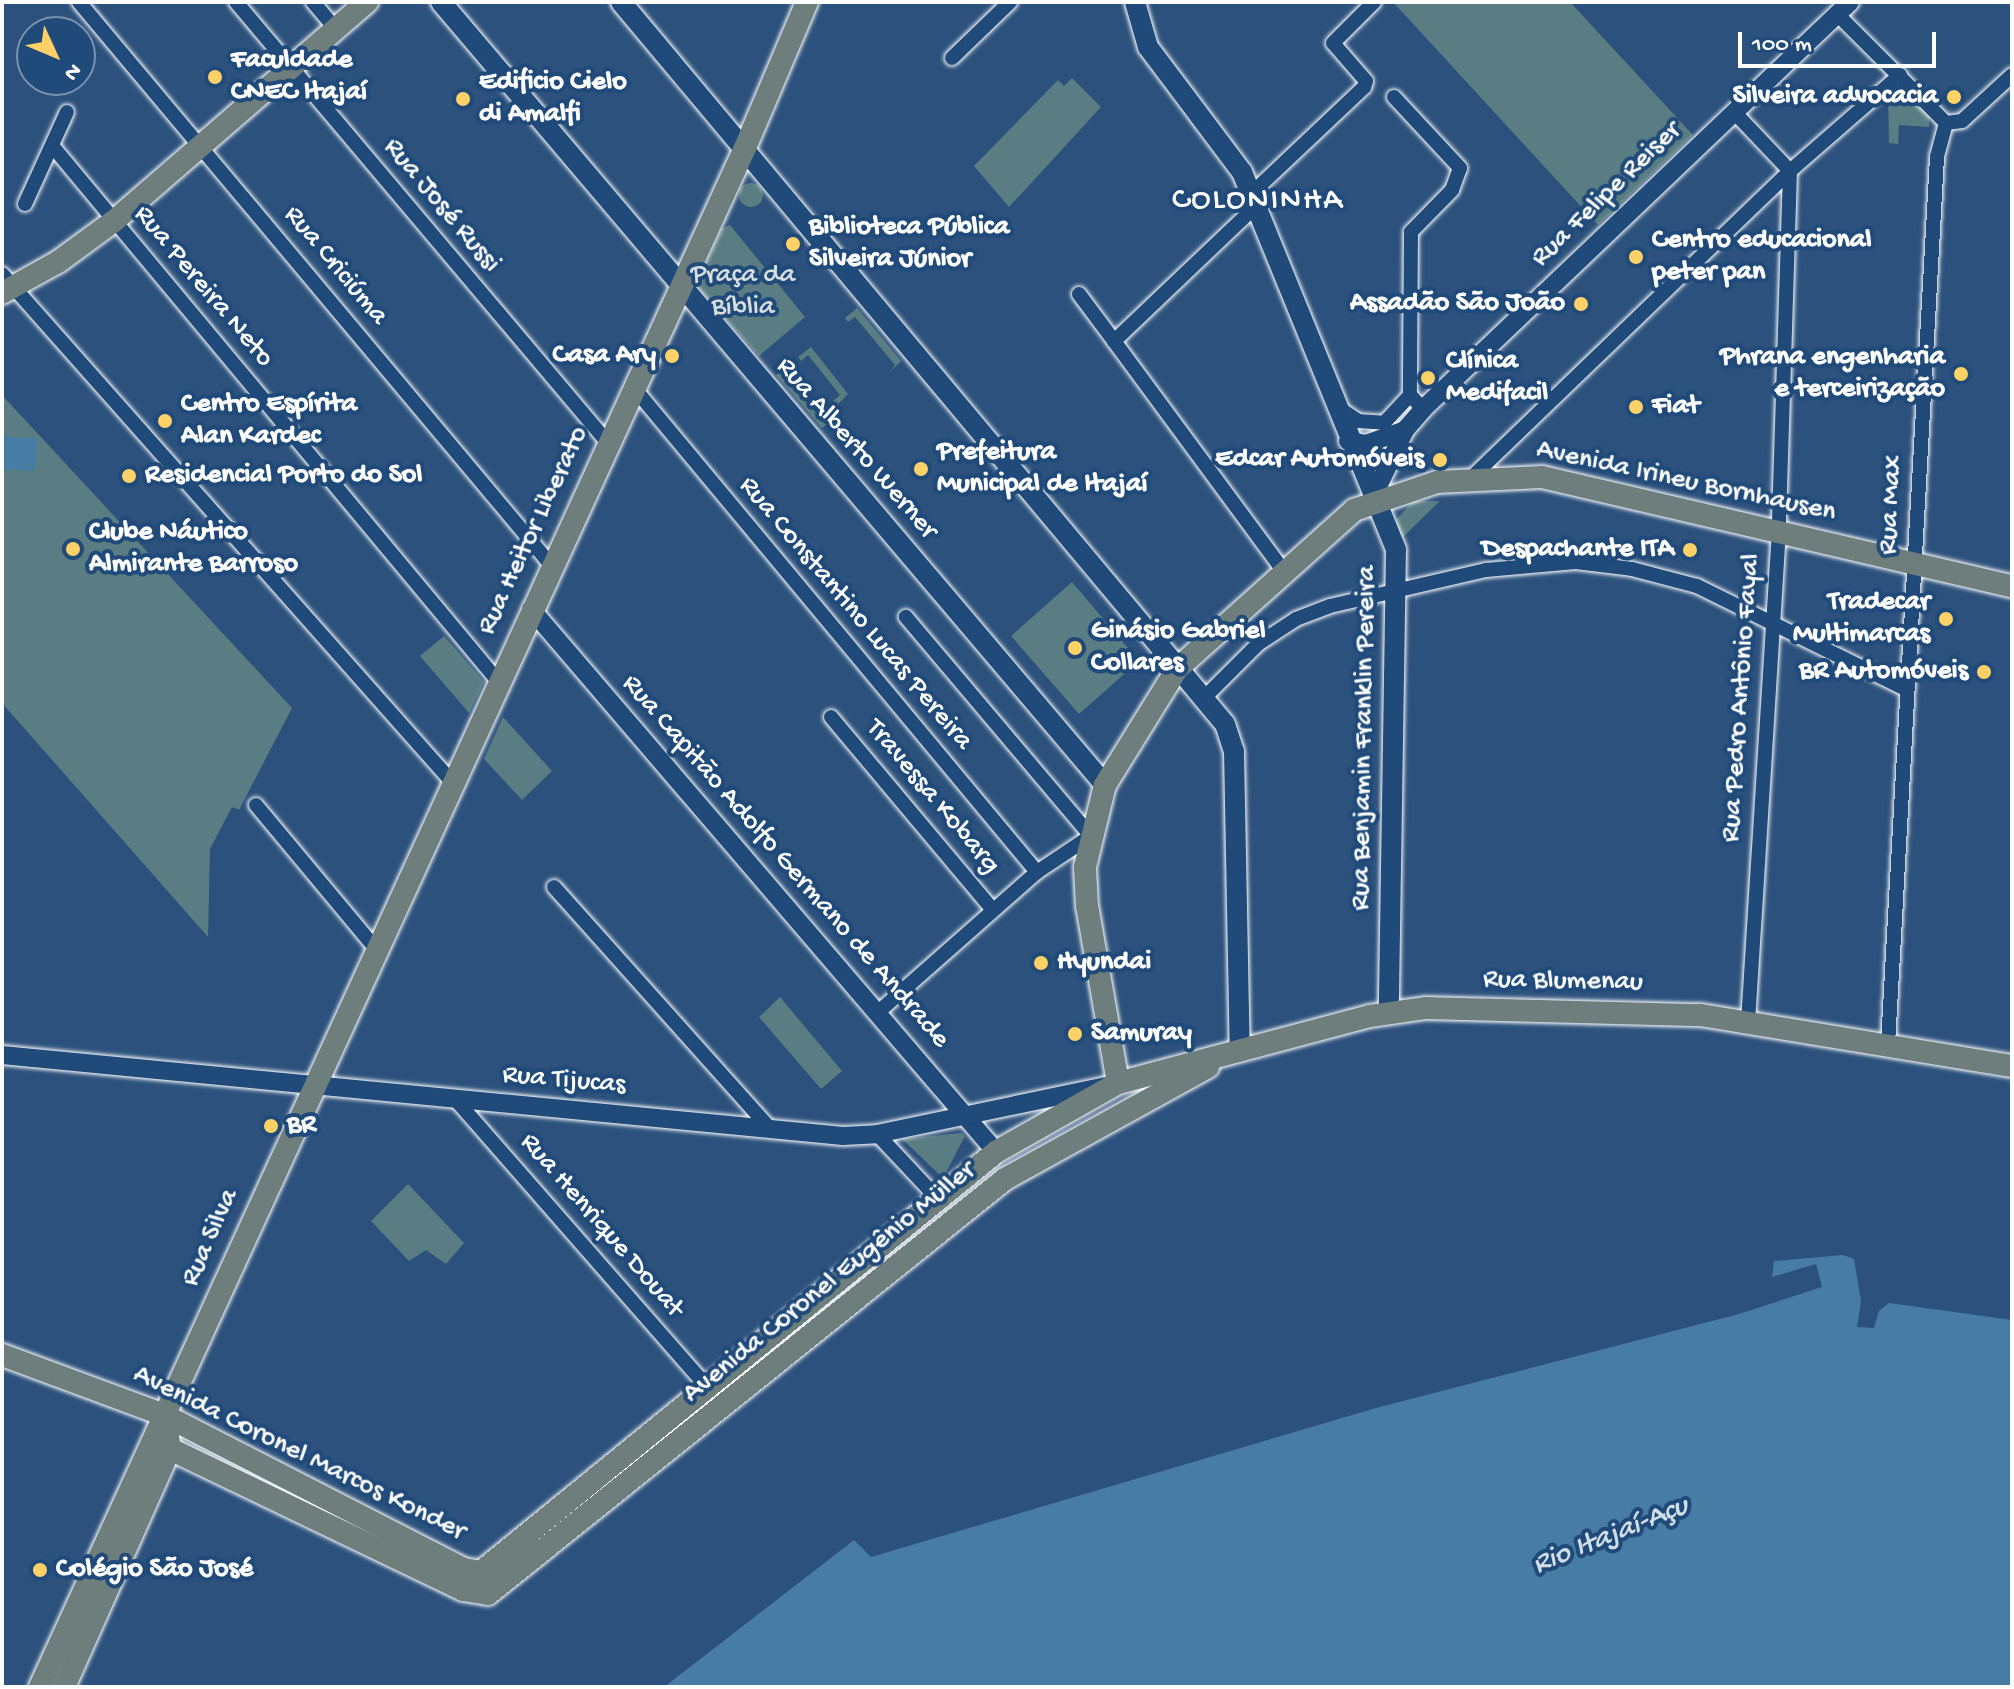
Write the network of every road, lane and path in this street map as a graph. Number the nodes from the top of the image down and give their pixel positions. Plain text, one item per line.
1 (79, 2) edge
2 (236, 2) edge
3 (313, 2) edge
4 (367, 2) edge
5 (441, 2) edge
6 (621, 2) edge
7 (807, 2) edge
8 (1010, 2) edge
9 (1135, 2) edge
10 (1374, 2) edge
11 (1843, 8) edge
12 (336, 29) junction
13 (952, 58) dead end
14 (290, 67) junction
15 (1900, 75) junction
16 (2012, 75) edge
17 (1394, 97) dead end
18 (67, 112) dead end
19 (1735, 113) junction
20 (1946, 123) junction
21 (199, 143) junction
22 (54, 148) junction
23 (745, 148) junction
24 (1790, 171) junction
25 (1253, 200) junction
26 (25, 204) dead end
27 (114, 221) junction
28 (5, 284) edge
29 (680, 289) junction
30 (1079, 294) dead end
31 (1114, 341) junction
32 (634, 388) junction
33 (1417, 402) junction
34 (1335, 405) junction
35 (1405, 430) junction
36 (1348, 441) junction
37 (608, 443) junction
38 (1470, 479) junction
39 (1371, 501) junction
40 (1779, 530) junction
41 (1914, 563) junction
42 (551, 565) junction
43 (1284, 572) junction
44 (2012, 586) edge
45 (1398, 590) junction
46 (531, 609) junction
47 (906, 617) dead end
48 (1773, 620) junction
49 (1177, 669) junction
50 (498, 681) junction
51 (1907, 690) junction
52 (1205, 697) junction
53 (831, 717) dead end
54 (452, 782) junction
55 (1105, 785) junction
56 (256, 805) dead end
57 (1091, 836) junction
58 (1037, 872) junction
59 (554, 887) dead end
60 (993, 910) junction
61 (376, 949) junction
62 (1389, 1011) junction
63 (877, 1013) junction
64 (1748, 1021) junction
65 (1888, 1045) junction
66 (1240, 1050) junction
67 (2, 1055) edge
68 (2012, 1066) edge
69 (1118, 1083) junction
70 (314, 1085) junction
71 (455, 1099) junction
72 (965, 1115) junction
73 (770, 1129) junction
74 (877, 1134) junction
75 (996, 1152) junction
76 (938, 1199) junction
77 (2, 1355) edge
78 (708, 1388) junction
79 (164, 1415) junction
80 (170, 1449) junction
81 (480, 1583) junction
82 (40, 1687) edge
83 (64, 1687) edge

1 - 21 street, Rua Criciúma
2 - 14 street, Rua José Russi
3 - 12 street
4 - 12 main road
5 - 29 main road, Rua Alberto Werner
6 - 23 main road
7 - 23 main road, Rua Heitor Liberato
8 - 13 street
9 - 25 main road, Rua Benjamin Franklin Pereira
10 - 25 street
11 - 15 street
11 - 19 street, Rua Felipe Reiser
12 - 14 main road
14 - 21 main road
14 - 37 street, Rua José Russi
15 - 20 street
15 - 24 street
16 - 20 street
17 - 33 street
18 - 22 street
19 - 24 street
19 - 33 street, Rua Felipe Reiser
20 - 41 street, Rua Max
21 - 27 main road
21 - 42 street, Rua Criciúma
22 - 26 street
22 - 27 street, Rua Pereira Neto
23 - 29 main road, Rua Heitor Liberato
23 - 49 main road
24 - 38 street
24 - 40 street, Rua Pedro Antônio Fayal
25 - 31 street
25 - 34 main road, Rua Benjamin Franklin Pereira
27 - 28 main road
27 - 50 street, Rua Pereira Neto
28 - 54 street
29 - 32 main road, Rua Heitor Liberato
29 - 55 main road, Rua Alberto Werner
30 - 31 street
31 - 43 street
32 - 37 main road, Rua Heitor Liberato
32 - 58 street, Rua Constantino Lucas Pereira
33 - 34 street
33 - 35 street, Rua Felipe Reiser
34 - 36 main road, Rua Benjamin Franklin Pereira
35 - 36 street, Rua Felipe Reiser
35 - 39 street, Rua Felipe Reiser
36 - 39 main road, Rua Benjamin Franklin Pereira
37 - 42 main road, Rua Heitor Liberato
38 - 39 main road, Avenida Irineu Bornhausen
38 - 40 main road, Avenida Irineu Bornhausen
39 - 43 main road, Avenida Irineu Bornhausen
39 - 45 main road, Rua Benjamin Franklin Pereira
40 - 41 main road, Avenida Irineu Bornhausen
40 - 48 street, Rua Pedro Antônio Fayal
41 - 44 main road, Avenida Irineu Bornhausen
41 - 51 street, Rua Max
42 - 46 main road, Rua Heitor Liberato
43 - 49 main road, Avenida Irineu Bornhausen
45 - 48 street
45 - 52 street
45 - 62 main road, Rua Benjamin Franklin Pereira
46 - 50 main road, Rua Heitor Liberato
46 - 63 street, Rua Capitão Adolfo Germano de Andrade
47 - 57 street
48 - 51 street
48 - 64 street, Rua Pedro Antônio Fayal
49 - 52 main road
49 - 55 main road, Avenida Irineu Bornhausen
50 - 54 main road, Rua Heitor Liberato
51 - 65 street, Rua Max
52 - 66 main road
53 - 60 street, Travessa Kobarg
54 - 61 main road, Rua Heitor Liberato
55 - 57 main road, Avenida Irineu Bornhausen
56 - 61 street
57 - 58 street
57 - 69 main road, Avenida Irineu Bornhausen
58 - 60 street
59 - 73 street
60 - 63 street
61 - 70 main road, Rua Heitor Liberato
62 - 64 main road, Rua Blumenau
62 - 66 main road, Rua Blumenau
63 - 72 street, Rua Capitão Adolfo Germano de Andrade
64 - 65 main road, Rua Blumenau
65 - 68 main road, Rua Blumenau
66 - 69 main road, Rua Blumenau
66 - 81 main road, Avenida Coronel Eugênio Müller
67 - 70 street, Rua Tijucas
69 - 72 street, Rua Tijucas
69 - 75 main road, Avenida Coronel Eugênio Müller
70 - 71 street, Rua Tijucas
70 - 79 main road, Rua Silva
71 - 73 street, Rua Tijucas
71 - 78 street, Rua Henrique Douat
72 - 74 street, Rua Tijucas
72 - 75 street, Rua Capitão Adolfo Germano de Andrade
73 - 74 street, Rua Tijucas
74 - 76 street
75 - 76 main road, Avenida Coronel Eugênio Müller
76 - 78 main road, Avenida Coronel Eugênio Müller
77 - 79 main road, Avenida Coronel Marcos Konder
78 - 81 main road, Avenida Coronel Eugênio Müller
79 - 80 main road
79 - 81 main road, Avenida Coronel Marcos Konder
79 - 82 main road, Rua Silva
80 - 81 main road, Avenida Coronel Marcos Konder
80 - 83 main road

